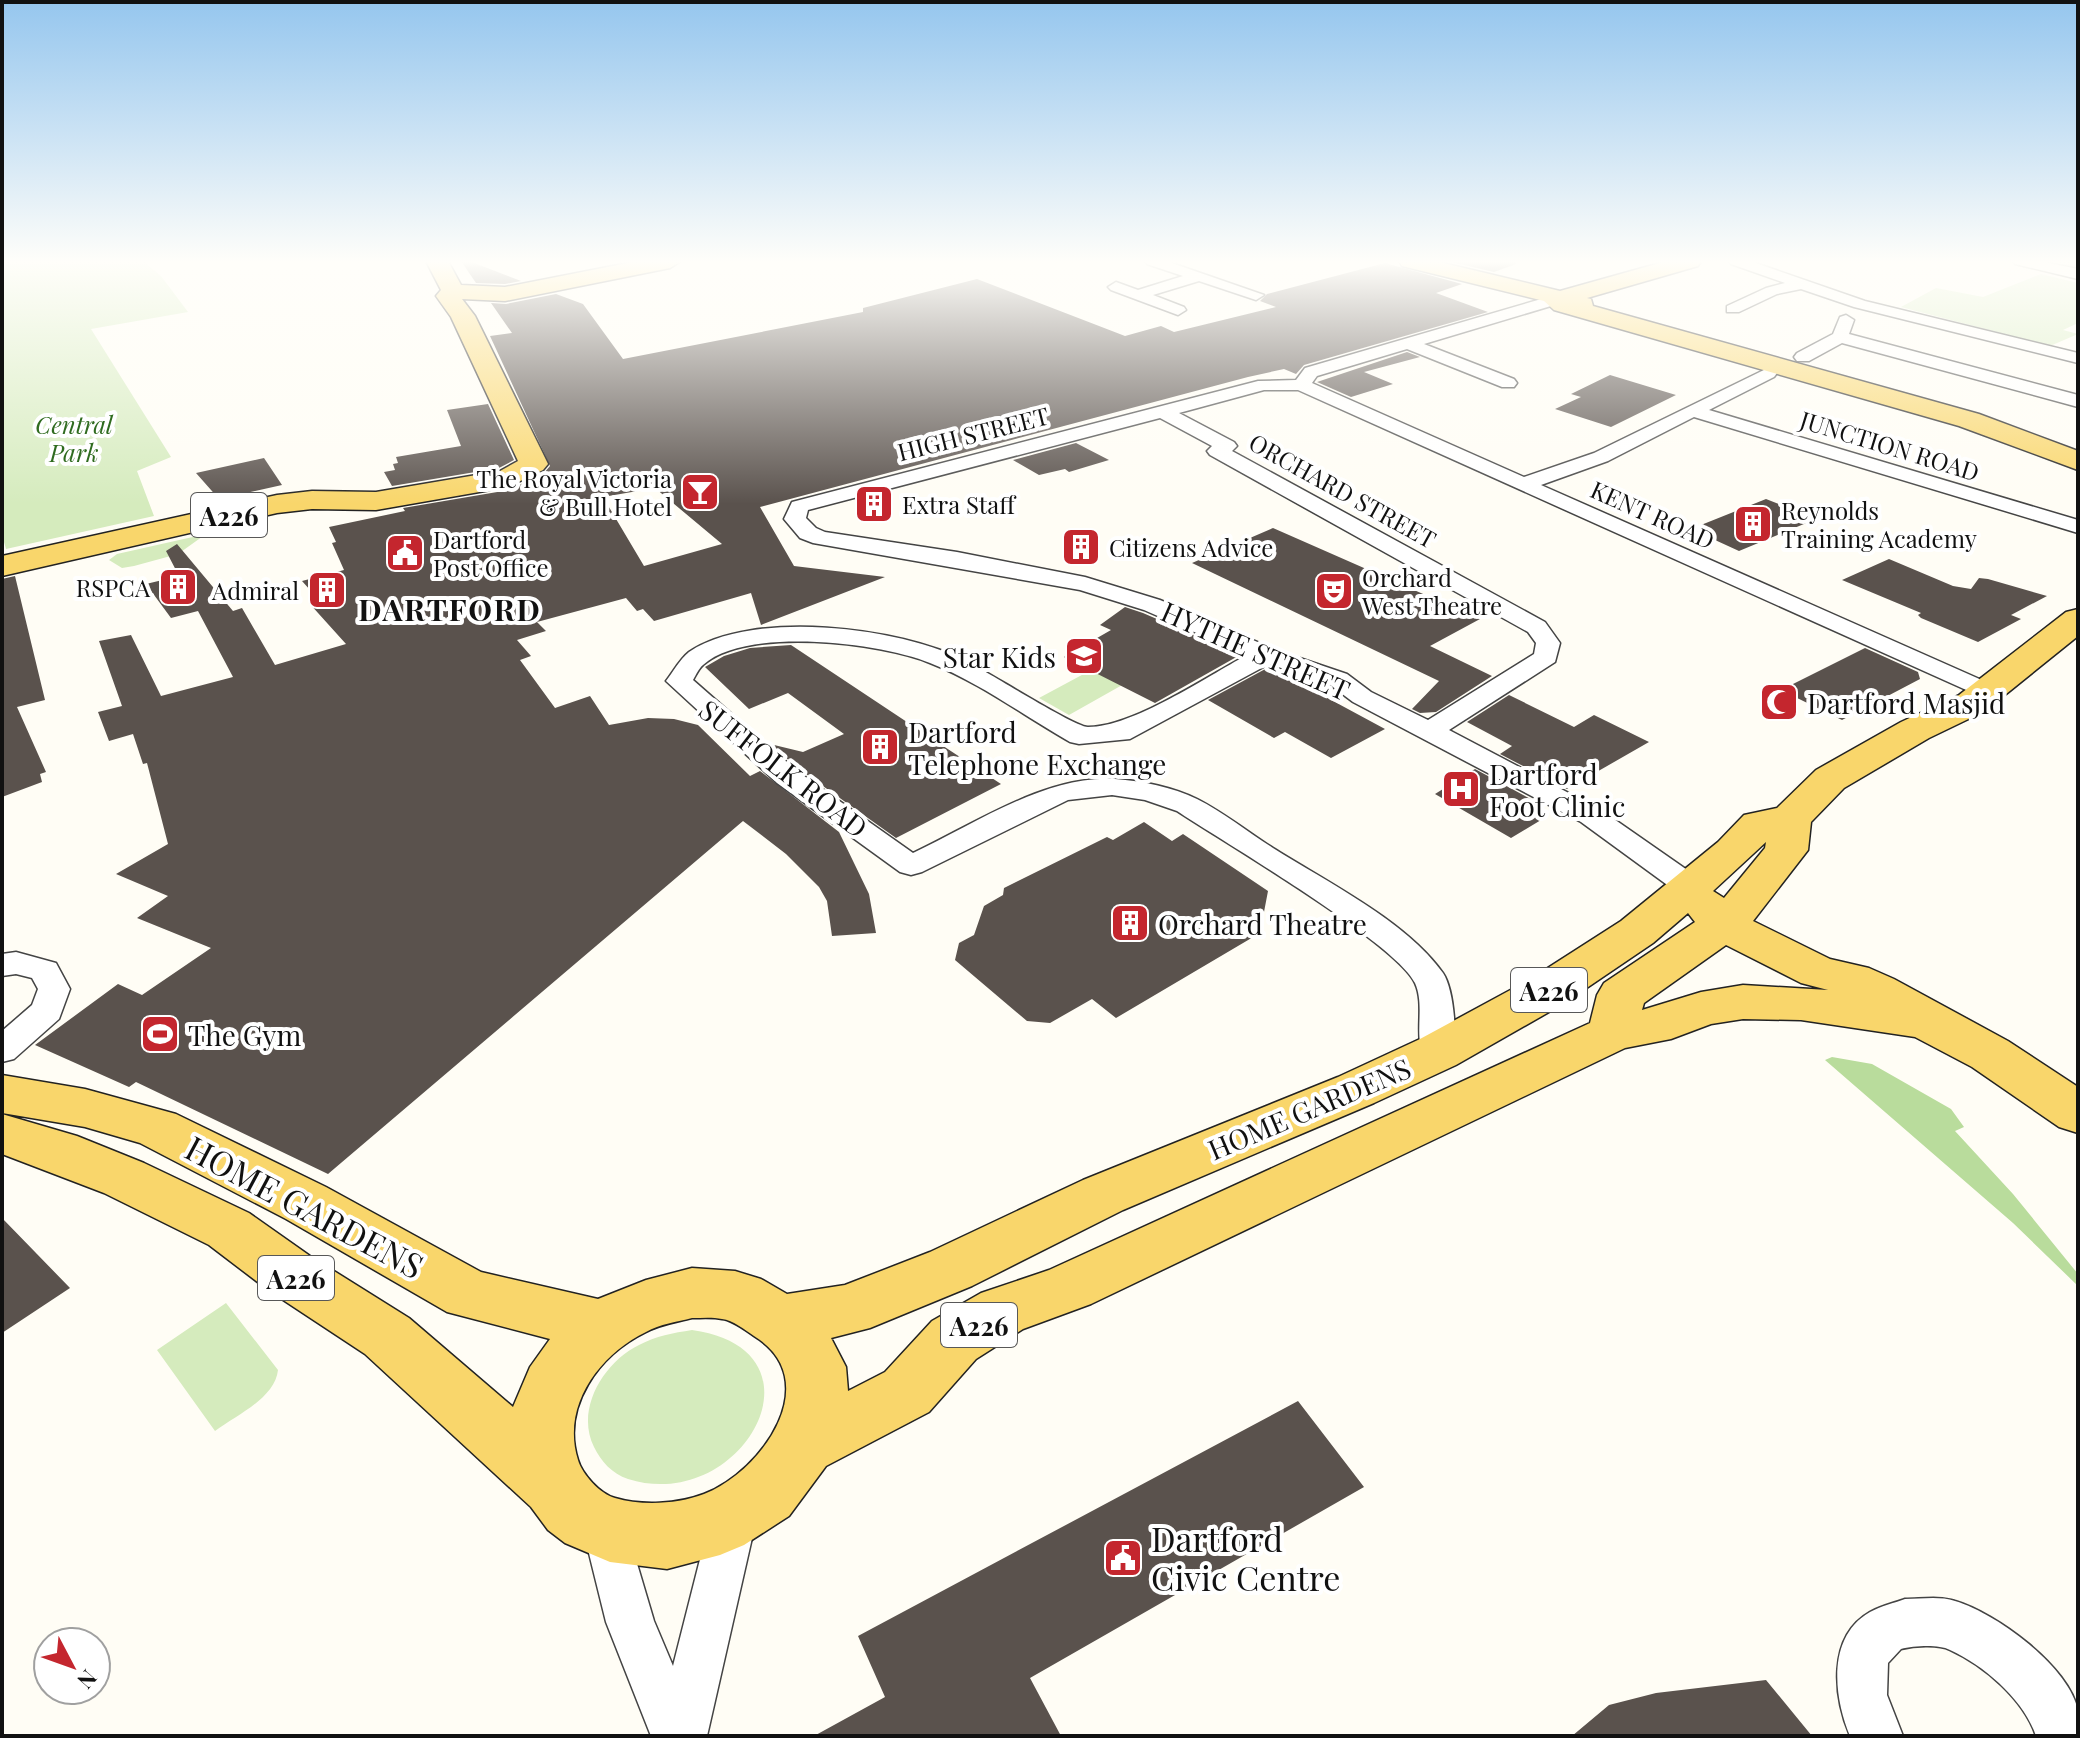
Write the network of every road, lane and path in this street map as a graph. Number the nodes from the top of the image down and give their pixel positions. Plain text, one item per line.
1 (474, 342) edge
2 (1415, 342) edge
3 (1698, 342) edge
4 (1831, 342) edge
5 (1859, 342) edge
6 (2014, 342) edge
7 (1409, 344) junction
8 (1803, 357) dead end
9 (2078, 358) edge
10 (1768, 373) dead end
11 (1508, 383) dead end
12 (1301, 385) junction
13 (2078, 401) edge
14 (1161, 411) junction
15 (1693, 411) junction
16 (2071, 455) edge
17 (1523, 484) junction
18 (799, 506) joint
19 (2076, 523) edge
20 (2, 566) edge
21 (2078, 619) edge
22 (1267, 655) junction
23 (1984, 690) junction
24 (1431, 730) junction
25 (1790, 819) junction
26 (1692, 888) junction
27 (1731, 917) junction
28 (2, 965) edge
29 (1926, 1021) junction
30 (1613, 1033) junction
31 (2, 1050) edge
32 (1438, 1052) junction
33 (2, 1097) edge
34 (2078, 1113) edge
35 (2, 1134) edge
36 (58, 1151) junction
37 (786, 1320) junction
38 (605, 1326) junction
39 (806, 1444) junction
40 (553, 1484) junction
41 (734, 1516) junction
42 (606, 1529) junction
43 (679, 1736) edge
44 (1877, 1736) edge
45 (2062, 1736) edge

1 - 20 main road, A226
2 - 7 street
3 - 16 main road
4 - 8 street
5 - 13 street
6 - 9 street
7 - 11 street
7 - 12 street
10 - 15 street
12 - 14 street, HIGH STREET
12 - 17 street, KENT ROAD
14 - 18 street, HIGH STREET
14 - 24 street, ORCHARD STREET
15 - 17 street
15 - 19 street, JUNCTION ROAD
17 - 23 street, KENT ROAD
18 - 22 street, HYTHE STREET
21 - 23 main road, A226
22 - 24 street, HYTHE STREET
22 - 32 street, SUFFOLK ROAD
23 - 25 main road, A226
24 - 26 street, HYTHE STREET
25 - 26 main road, HOME GARDENS / A226
25 - 27 main road, A226
26 - 27 main road, HYTHE STREET
26 - 32 main road, HOME GARDENS / A226
27 - 29 main road, HYTHE STREET
27 - 30 main road, A226
28 - 31 street
29 - 30 main road, HOME GARDENS
29 - 34 main road, HYTHE STREET
30 - 39 main road, HOME GARDENS / A226
32 - 37 main road, HOME GARDENS / A226
33 - 36 main road
33 - 38 main road, HOME GARDENS / A226
35 - 36 main road, HOME GARDENS / A226
36 - 40 main road, HOME GARDENS / A226
37 - 38 main road
37 - 39 main road
38 - 40 main road
39 - 41 main road
40 - 42 main road
41 - 42 main road
41 - 43 street
42 - 43 street
44 - 45 street

